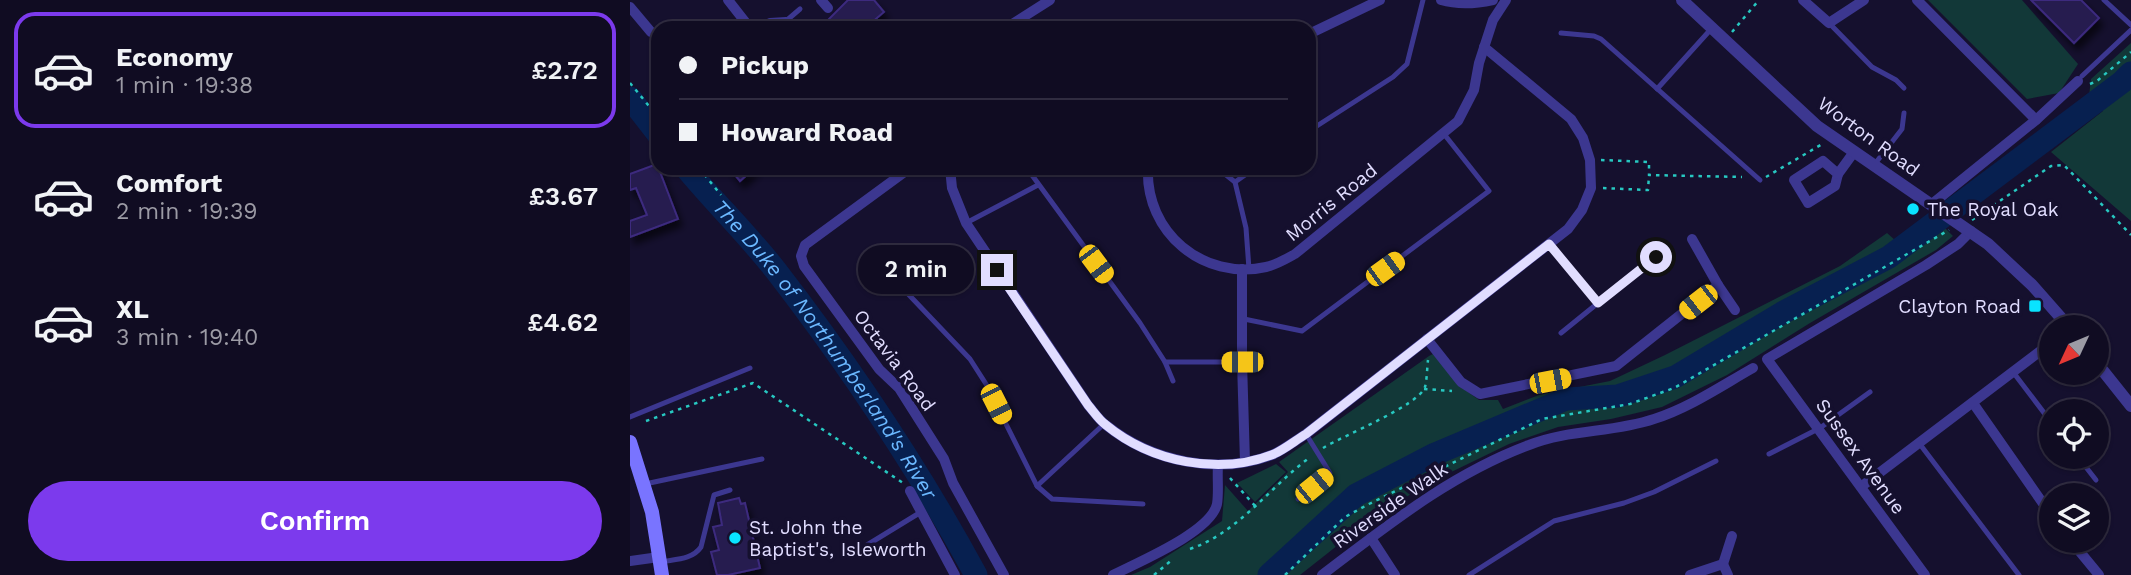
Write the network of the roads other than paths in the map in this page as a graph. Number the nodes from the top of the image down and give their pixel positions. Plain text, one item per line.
1 (728, 0) edge
2 (1050, 0) edge
3 (1380, 0) edge
4 (1423, 0) edge
5 (1441, 0) edge
6 (1493, 0) edge
7 (1506, 0) edge
8 (1682, 0) edge
9 (1803, 0) edge
10 (1864, 0) edge
11 (1917, 0) edge
12 (2104, 0) edge
13 (630, 7) edge
14 (800, 9) dead end
15 (640, 18) junction
16 (744, 21) edge
17 (792, 21) edge
18 (1017, 21) edge
19 (1829, 23) junction
20 (630, 27) edge
21 (2131, 27) edge
22 (1712, 28) junction
23 (651, 31) edge
24 (1316, 31) edge
25 (1561, 33) dead end
26 (1484, 47) junction
27 (2080, 78) joint
28 (1904, 88) dead end
29 (1657, 89) junction
30 (1904, 113) dead end
31 (2036, 120) junction
32 (1316, 126) edge
33 (1444, 134) junction
34 (1854, 152) junction
35 (1874, 165) junction
36 (1838, 174) dead end
37 (900, 175) edge
38 (951, 175) edge
39 (1032, 175) edge
40 (1149, 175) edge
41 (1226, 175) edge
42 (1245, 175) edge
43 (1760, 180) road end
44 (1235, 182) junction
45 (1038, 185) junction
46 (1936, 207) junction
47 (966, 223) junction
48 (1964, 227) junction
49 (1692, 239) dead end
50 (1549, 244) junction
51 (1656, 257) dead end
52 (1246, 269) junction
53 (891, 276) dead end
54 (1718, 285) junction
55 (1598, 303) junction
56 (1735, 310) dead end
57 (2058, 315) edge
58 (1244, 319) junction
59 (1560, 333) dead end
60 (1427, 340) junction
61 (2039, 353) edge
62 (1165, 362) junction
63 (1242, 362) junction
64 (750, 368) dead end
65 (1753, 368) dead end
66 (2013, 372) junction
67 (2109, 378) edge
68 (1173, 381) dead end
69 (1870, 392) dead end
70 (1973, 403) junction
71 (2039, 406) edge
72 (2131, 406) edge
73 (630, 417) edge
74 (1104, 425) junction
75 (1820, 428) junction
76 (1306, 434) junction
77 (630, 442) edge
78 (1919, 443) junction
79 (1769, 454) dead end
80 (762, 459) dead end
81 (1245, 461) junction
82 (1716, 461) dead end
83 (1218, 465) junction
84 (2087, 469) edge
85 (2096, 480) dead end
86 (643, 484) junction
87 (1037, 486) junction
88 (1862, 486) junction
89 (730, 489) dead end
90 (910, 491) road end
91 (2039, 498) edge
92 (1298, 499) dead end
93 (1143, 504) dead end
94 (921, 512) junction
95 (1731, 536) dead end
96 (1371, 538) junction
97 (867, 545) dead end
98 (2081, 553) edge
99 (630, 561) edge
100 (661, 564) edge
101 (1725, 570) edge
102 (955, 575) edge
103 (1004, 575) edge
104 (1113, 575) edge
105 (1322, 575) edge
106 (1395, 575) edge
107 (1468, 575) edge
108 (1690, 575) edge
109 (1925, 575) edge
110 (2019, 575) edge
111 (2099, 575) edge

1 - 16 street
2 - 18 street
3 - 24 street
4 - 32 lane
5 - 6 street
7 - 26 street, Morris Road
8 - 22 street, Worton Road
9 - 19 street
10 - 19 street
11 - 31 street
12 - 21 lane
13 - 15 street
14 - 17 lane
15 - 20 street
15 - 23 street
19 - 28 lane
21 - 27 lane
22 - 29 lane
22 - 34 street, Worton Road
25 - 29 lane
26 - 33 street, Morris Road
26 - 50 street
27 - 31 street
29 - 43 lane
30 - 35 lane
31 - 46 street
33 - 52 street, Morris Road
33 - 58 lane
34 - 35 street, Worton Road
34 - 36 street
35 - 46 street, Worton Road
37 - 103 street, Octavia Road
38 - 47 street
39 - 45 lane
40 - 52 street, Morris Road
41 - 44 lane
42 - 44 lane
44 - 52 lane
45 - 47 lane
45 - 62 lane
46 - 48 street, Worton Road
47 - 74 street
48 - 57 street, Worton Road
48 - 75 street, Sussex Avenue
49 - 54 street
50 - 55 lane
50 - 60 street
51 - 55 lane
52 - 58 street
53 - 87 lane
54 - 56 street
54 - 60 street
55 - 59 lane
58 - 63 street
60 - 76 street
61 - 66 street
62 - 63 lane
62 - 68 lane
63 - 81 street
64 - 73 lane
65 - 96 street, Riverside Walk
66 - 70 street
66 - 71 lane
67 - 72 street
69 - 75 lane
70 - 78 street
70 - 91 street
74 - 83 street
74 - 87 lane
75 - 79 lane
75 - 88 street, Sussex Avenue
76 - 81 street
76 - 92 lane
77 - 86 main road
78 - 88 street
78 - 110 lane
80 - 86 lane
81 - 83 street
82 - 107 lane
83 - 104 street
84 - 85 lane
86 - 100 main road
87 - 93 lane
88 - 109 street, Sussex Avenue
89 - 100 lane
90 - 94 street
94 - 97 lane
94 - 102 street
95 - 101 street
96 - 105 street, Riverside Walk
96 - 106 street
98 - 111 street
99 - 100 street
101 - 108 street

